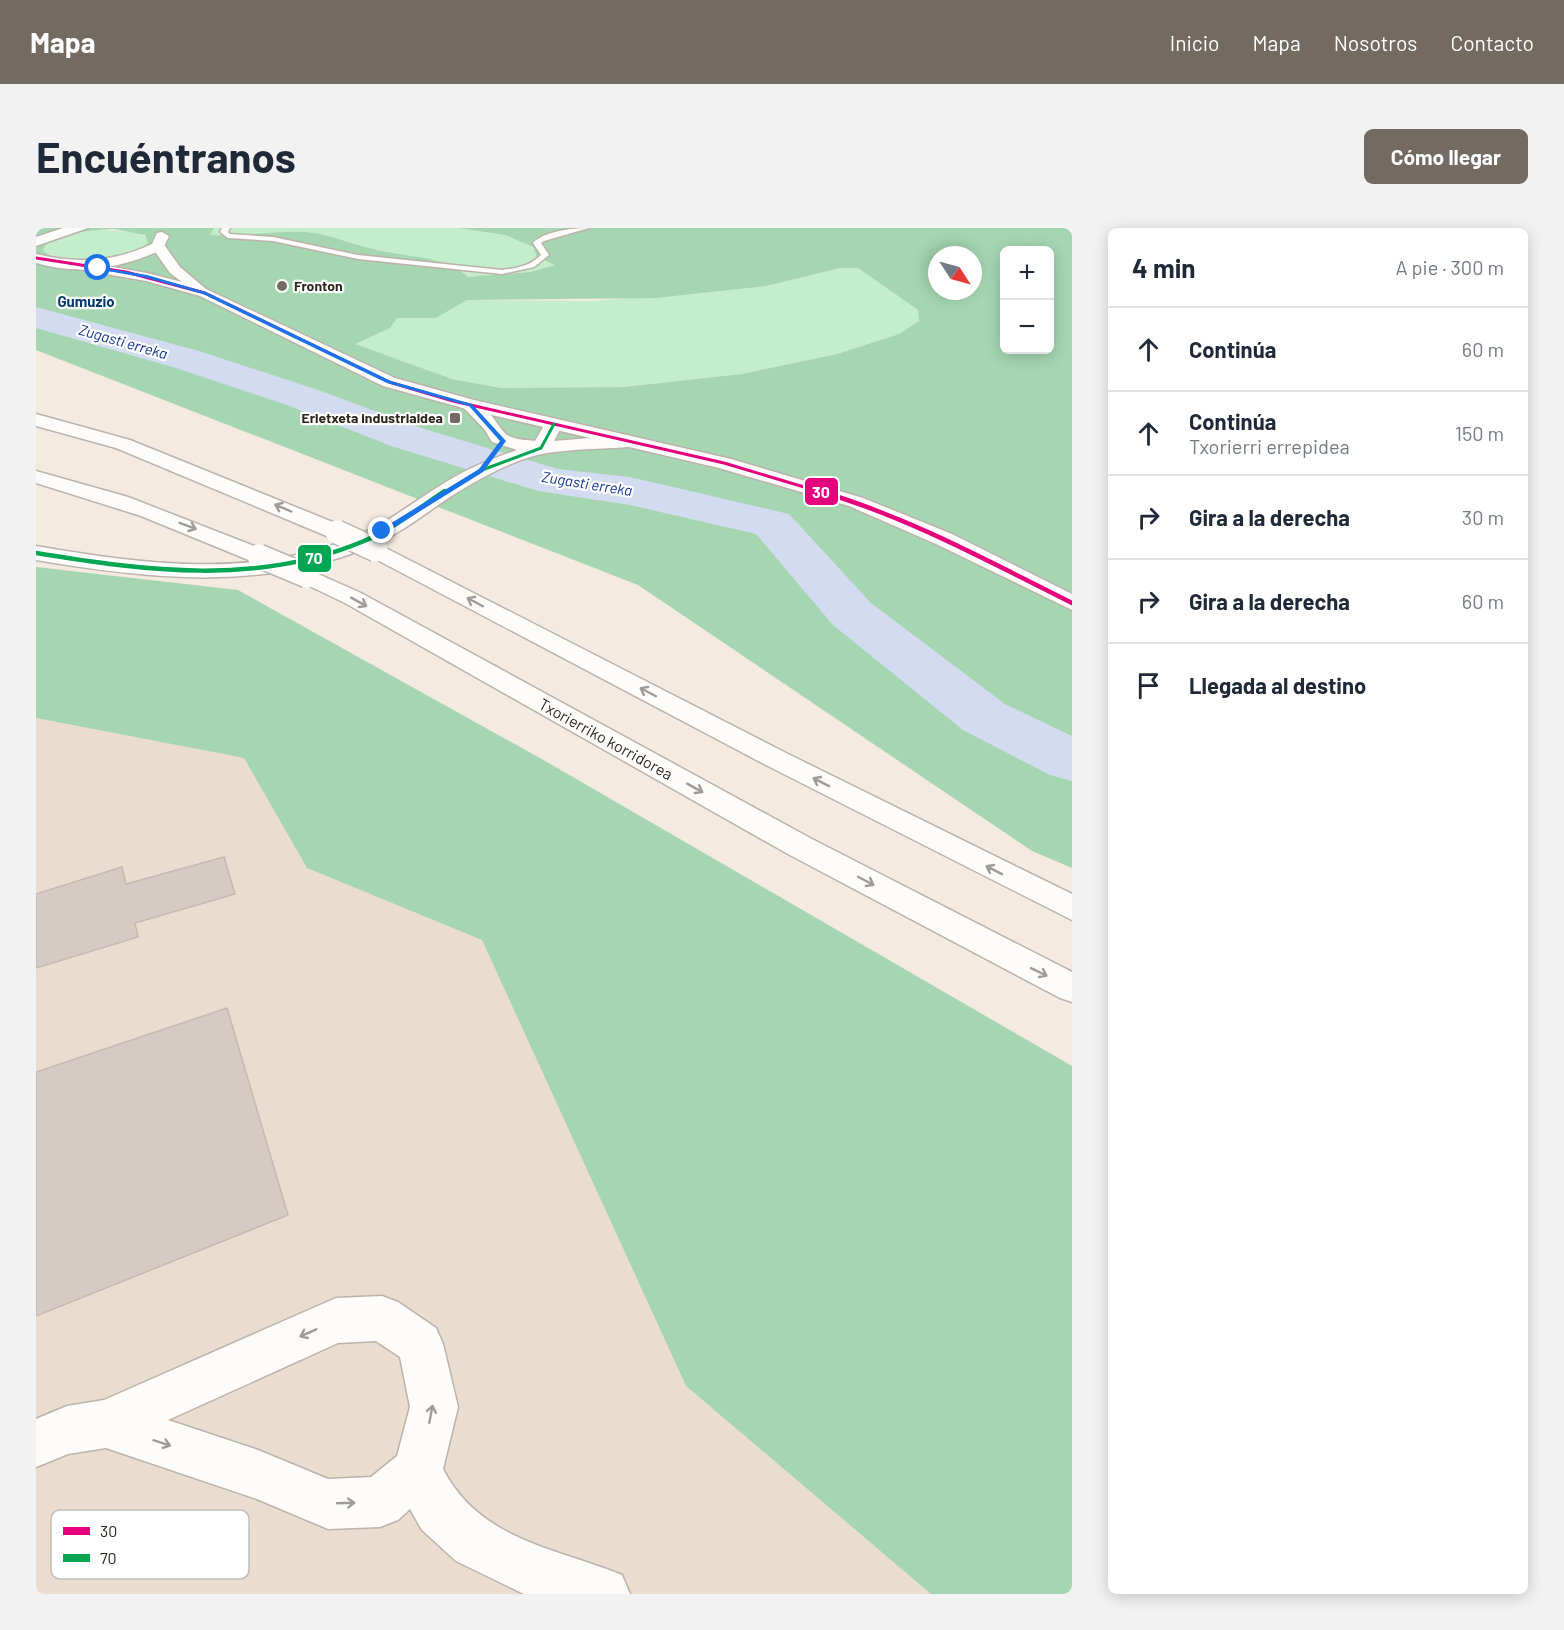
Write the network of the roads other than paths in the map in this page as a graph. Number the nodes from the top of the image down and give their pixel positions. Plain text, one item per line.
1 (82, 228) edge
2 (144, 228) edge
3 (174, 228) edge
4 (226, 228) edge
5 (585, 228) edge
6 (37, 241) edge
7 (160, 241) junction
8 (38, 260) edge
9 (72, 264) junction
10 (205, 293) junction
11 (470, 405) junction
12 (36, 420) edge
13 (554, 424) junction
14 (36, 434) edge
15 (628, 441) junction
16 (502, 442) junction
17 (538, 449) junction
18 (168, 464) junction
19 (481, 470) junction
20 (36, 477) edge
21 (36, 490) edge
22 (133, 508) junction
23 (36, 554) edge
24 (1072, 603) edge
25 (1072, 908) edge
26 (1072, 988) edge
27 (106, 1424) junction
28 (36, 1443) edge
29 (418, 1471) junction
30 (603, 1594) edge

1 - 6 main road
2 - 7 main road
3 - 7 main road
4 - 5 lane
7 - 9 main road
7 - 10 main road
8 - 9 main road
9 - 10 main road
10 - 11 main road
11 - 13 main road
11 - 16 main road
12 - 18 main road
13 - 15 main road
13 - 16 main road
13 - 17 main road
14 - 18 main road
15 - 17 main road
15 - 24 main road
16 - 17 main road
16 - 19 main road
17 - 19 main road
25 -> 18 main road, bridge
19 - 23 main road
20 - 22 main road
21 - 22 main road
22 -> 26 main road, Txorierriko korridorea, bridge
27 - 28 main road
27 -> 29 main road
29 -> 27 main road
29 - 30 main road

